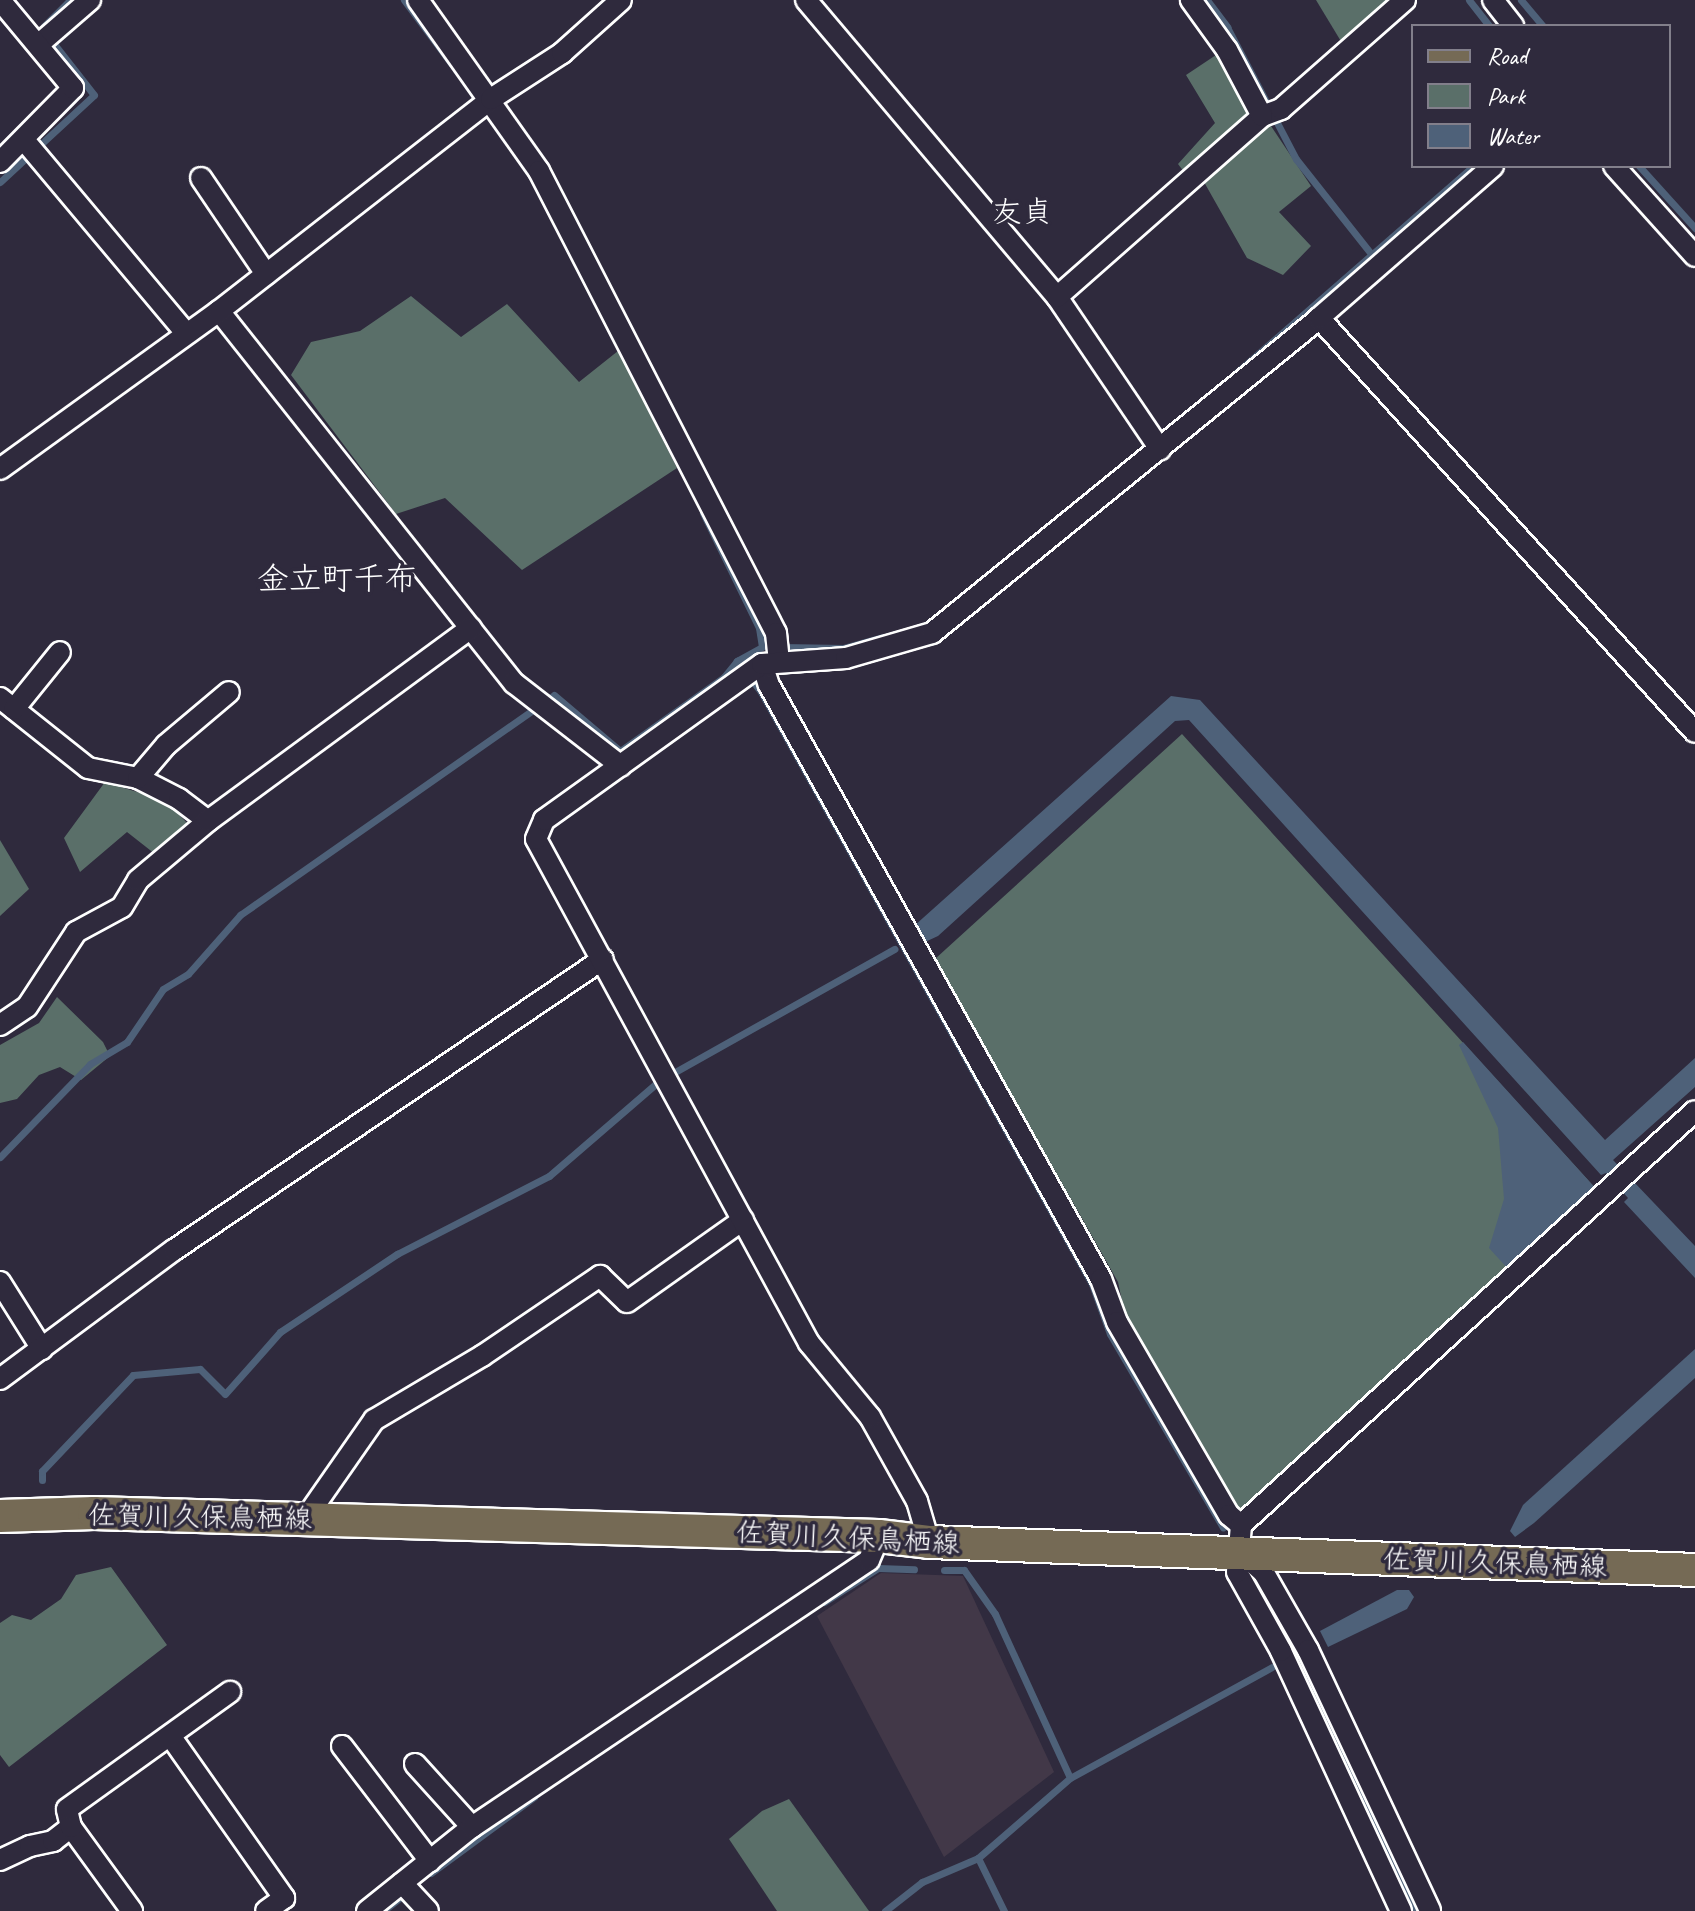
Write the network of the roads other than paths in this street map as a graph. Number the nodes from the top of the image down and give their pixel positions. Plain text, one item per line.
1 (0, 0) edge
2 (90, 0) edge
3 (418, 0) edge
4 (621, 0) edge
5 (806, 0) edge
6 (1191, 0) edge
7 (1405, 0) edge
8 (1493, 0) edge
9 (1511, 24) edge
10 (38, 45) junction
11 (491, 99) junction
12 (1272, 112) junction
13 (24, 140) junction
14 (0, 162) edge
15 (1491, 168) edge
16 (1616, 168) edge
17 (201, 178) dead end
18 (1695, 256) edge
19 (266, 274) junction
20 (1057, 297) junction
21 (219, 311) junction
22 (1319, 318) junction
23 (186, 333) junction
24 (1155, 442) junction
25 (0, 469) edge
26 (471, 628) junction
27 (60, 652) dead end
28 (770, 663) junction
29 (229, 692) dead end
30 (7, 703) edge
31 (1695, 732) edge
32 (621, 766) junction
33 (138, 778) junction
34 (208, 821) junction
35 (603, 959) junction
36 (0, 1025) edge
37 (1695, 1111) edge
38 (743, 1220) junction
39 (0, 1282) edge
40 (42, 1349) junction
41 (0, 1379) edge
42 (0, 1516) edge
43 (305, 1519) junction
44 (879, 1536) junction
45 (1241, 1538) junction
46 (929, 1542) junction
47 (1695, 1570) edge
48 (230, 1692) dead end
49 (171, 1737) junction
50 (342, 1746) dead end
51 (415, 1764) dead end
52 (71, 1827) junction
53 (472, 1827) junction
54 (0, 1860) edge
55 (430, 1861) junction
56 (402, 1883) junction
57 (289, 1905) edge
58 (132, 1911) edge
59 (266, 1911) edge
60 (367, 1911) edge
61 (428, 1911) edge
62 (1401, 1911) edge
63 (1430, 1911) edge

1 - 10 street
2 - 10 street
3 - 11 street
4 - 11 street
5 - 20 street
6 - 12 street
7 - 12 street
8 - 9 street
10 - 13 street
11 - 19 street
11 - 28 street
12 - 20 street
13 - 14 street
13 - 23 street
15 - 22 street
16 - 18 street
17 - 19 street
19 - 21 street
20 - 24 street
21 - 23 street
21 - 26 street
22 - 24 street
22 - 31 street
23 - 25 street
24 - 28 street
26 - 32 street
26 - 34 street
27 - 30 street
28 - 32 street
28 - 45 street
29 - 33 street
30 - 33 street
32 - 35 street
33 - 34 street
34 - 36 street
35 - 38 street
35 - 40 street
37 - 45 street
38 - 43 street
38 - 46 street
39 - 40 street
40 - 41 street
42 - 43 main road, 佐賀川久保鳥栖線
43 - 44 main road, 佐賀川久保鳥栖線
44 - 46 main road, 佐賀川久保鳥栖線
44 - 53 street
45 - 46 main road, 佐賀川久保鳥栖線
45 - 47 main road, 佐賀川久保鳥栖線
45 - 62 street
45 - 63 street
48 - 49 street
49 - 52 street
49 - 57 street
50 - 55 street
51 - 53 street
52 - 54 street
52 - 58 street
53 - 55 street
55 - 56 street
56 - 60 street
56 - 61 street
57 - 59 street

